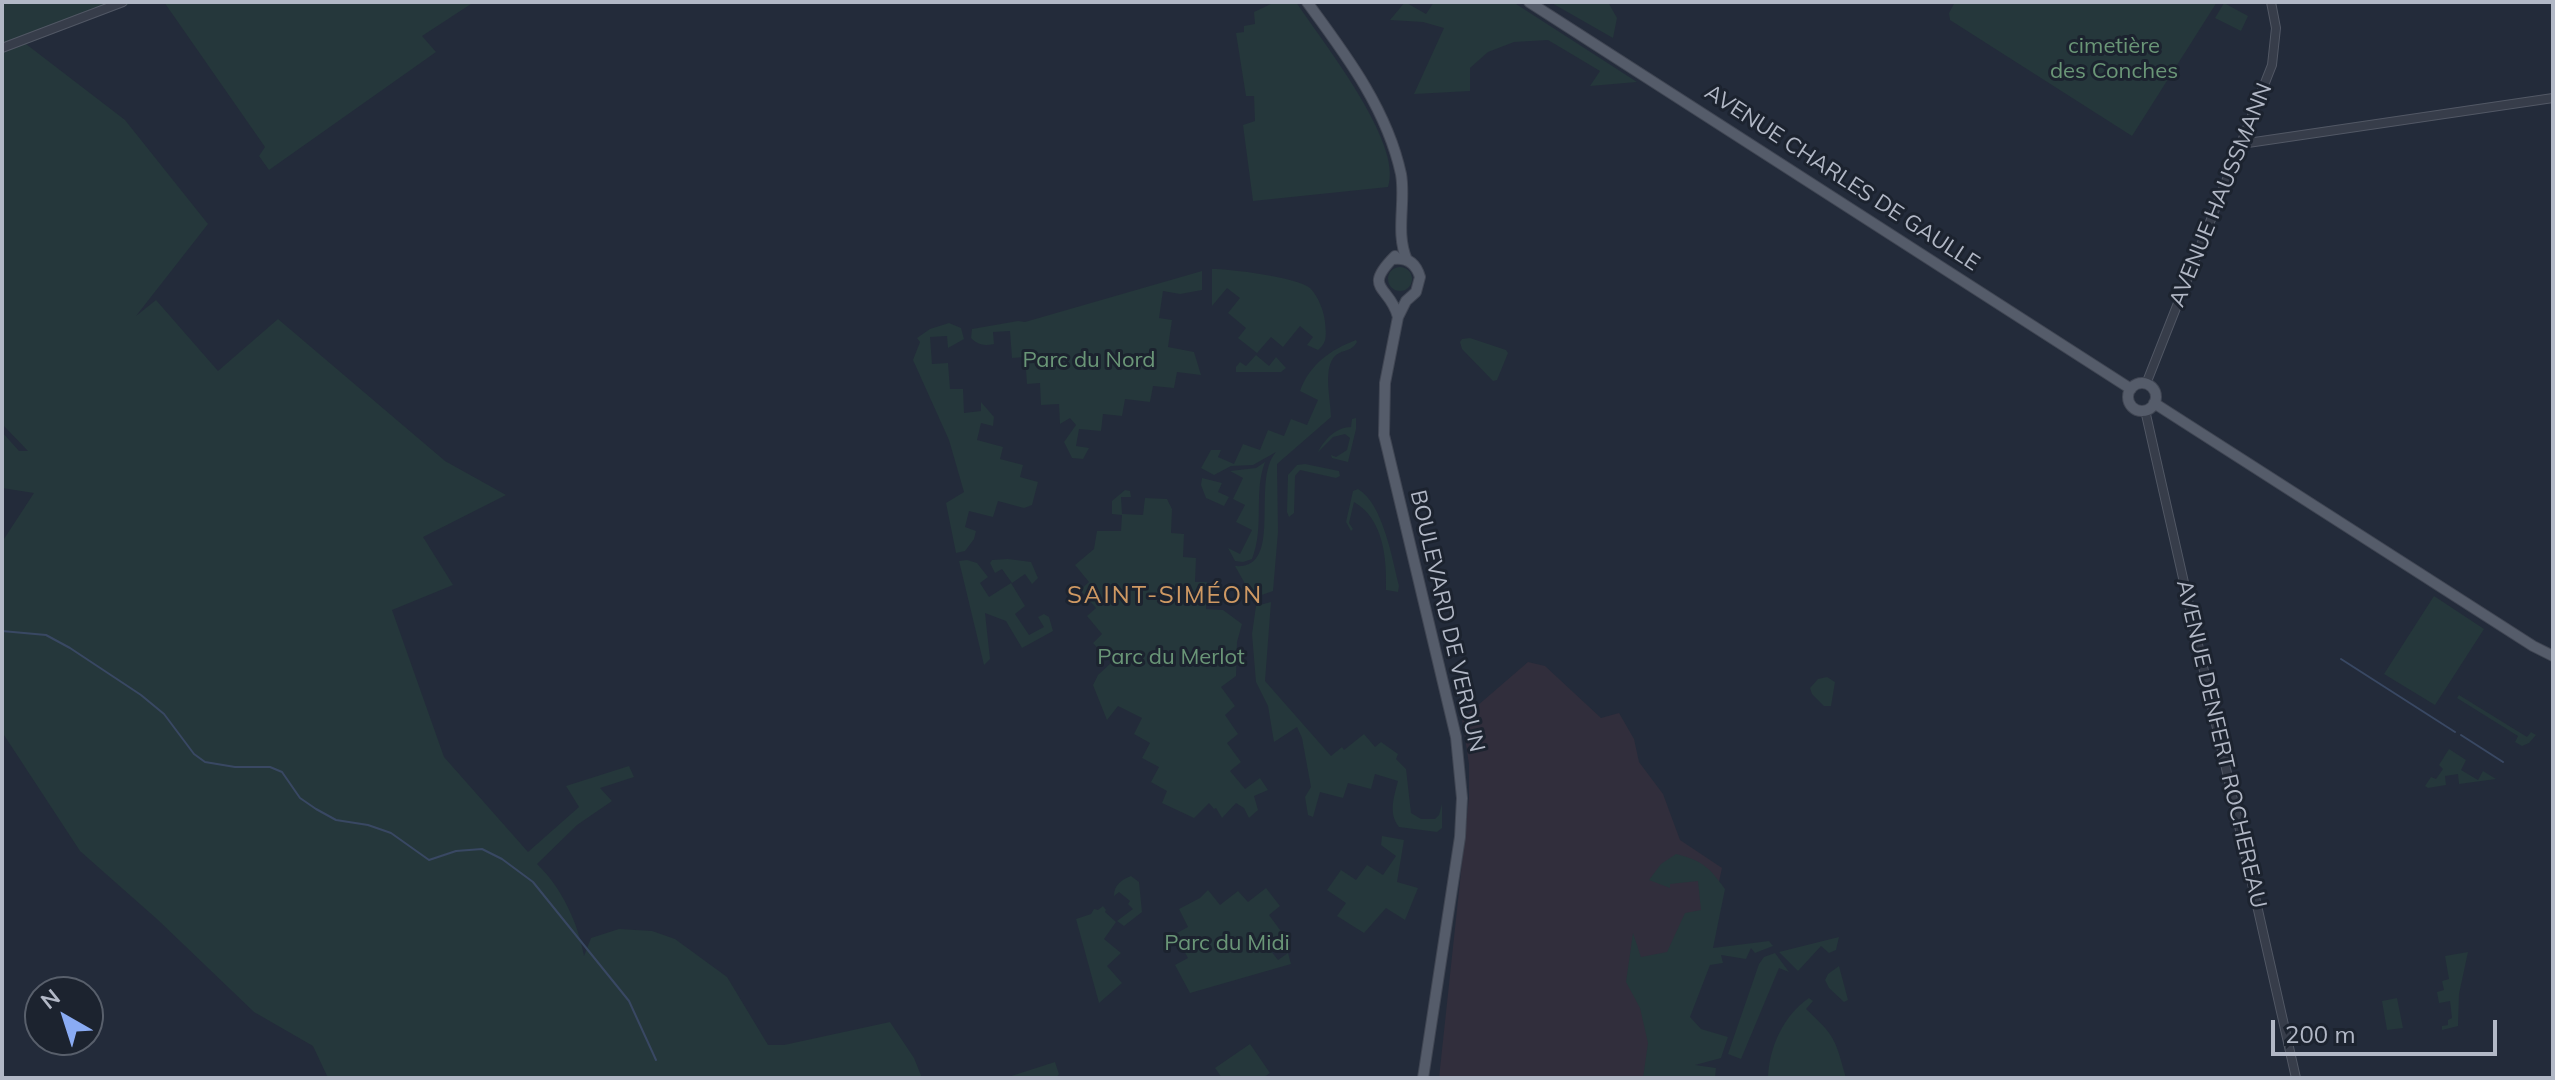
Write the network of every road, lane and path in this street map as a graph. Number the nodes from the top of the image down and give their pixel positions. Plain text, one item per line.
1 (123, 2) edge
2 (1307, 2) edge
3 (1529, 2) edge
4 (2271, 2) edge
5 (2, 48) edge
6 (2553, 98) edge
7 (2241, 144) junction
8 (1401, 240) junction
9 (1393, 259) junction
10 (1407, 260) junction
11 (1388, 297) junction
12 (1411, 297) junction
13 (1398, 317) junction
14 (2146, 384) junction
15 (2131, 389) junction
16 (2150, 407) junction
17 (2533, 646) junction
18 (2553, 656) edge
19 (2553, 663) edge
20 (1423, 1078) edge
21 (2296, 1078) edge

1 - 5 street
2 - 8 main road
3 - 15 main road, AVENUE CHARLES DE GAULLE
4 - 7 street, AVENUE HAUSSMANN
6 - 7 street
7 - 14 street, AVENUE HAUSSMANN
8 - 9 main road
8 - 10 main road
9 - 10 main road
9 - 11 main road
10 - 12 main road
11 - 12 main road
11 - 13 main road
12 - 13 main road
13 - 20 main road, BOULEVARD DE VERDUN
14 - 15 main road
14 - 16 main road
15 - 16 main road
16 - 17 main road
16 - 21 street, AVENUE DENFERT ROCHEREAU
17 - 18 main road
17 - 19 main road

